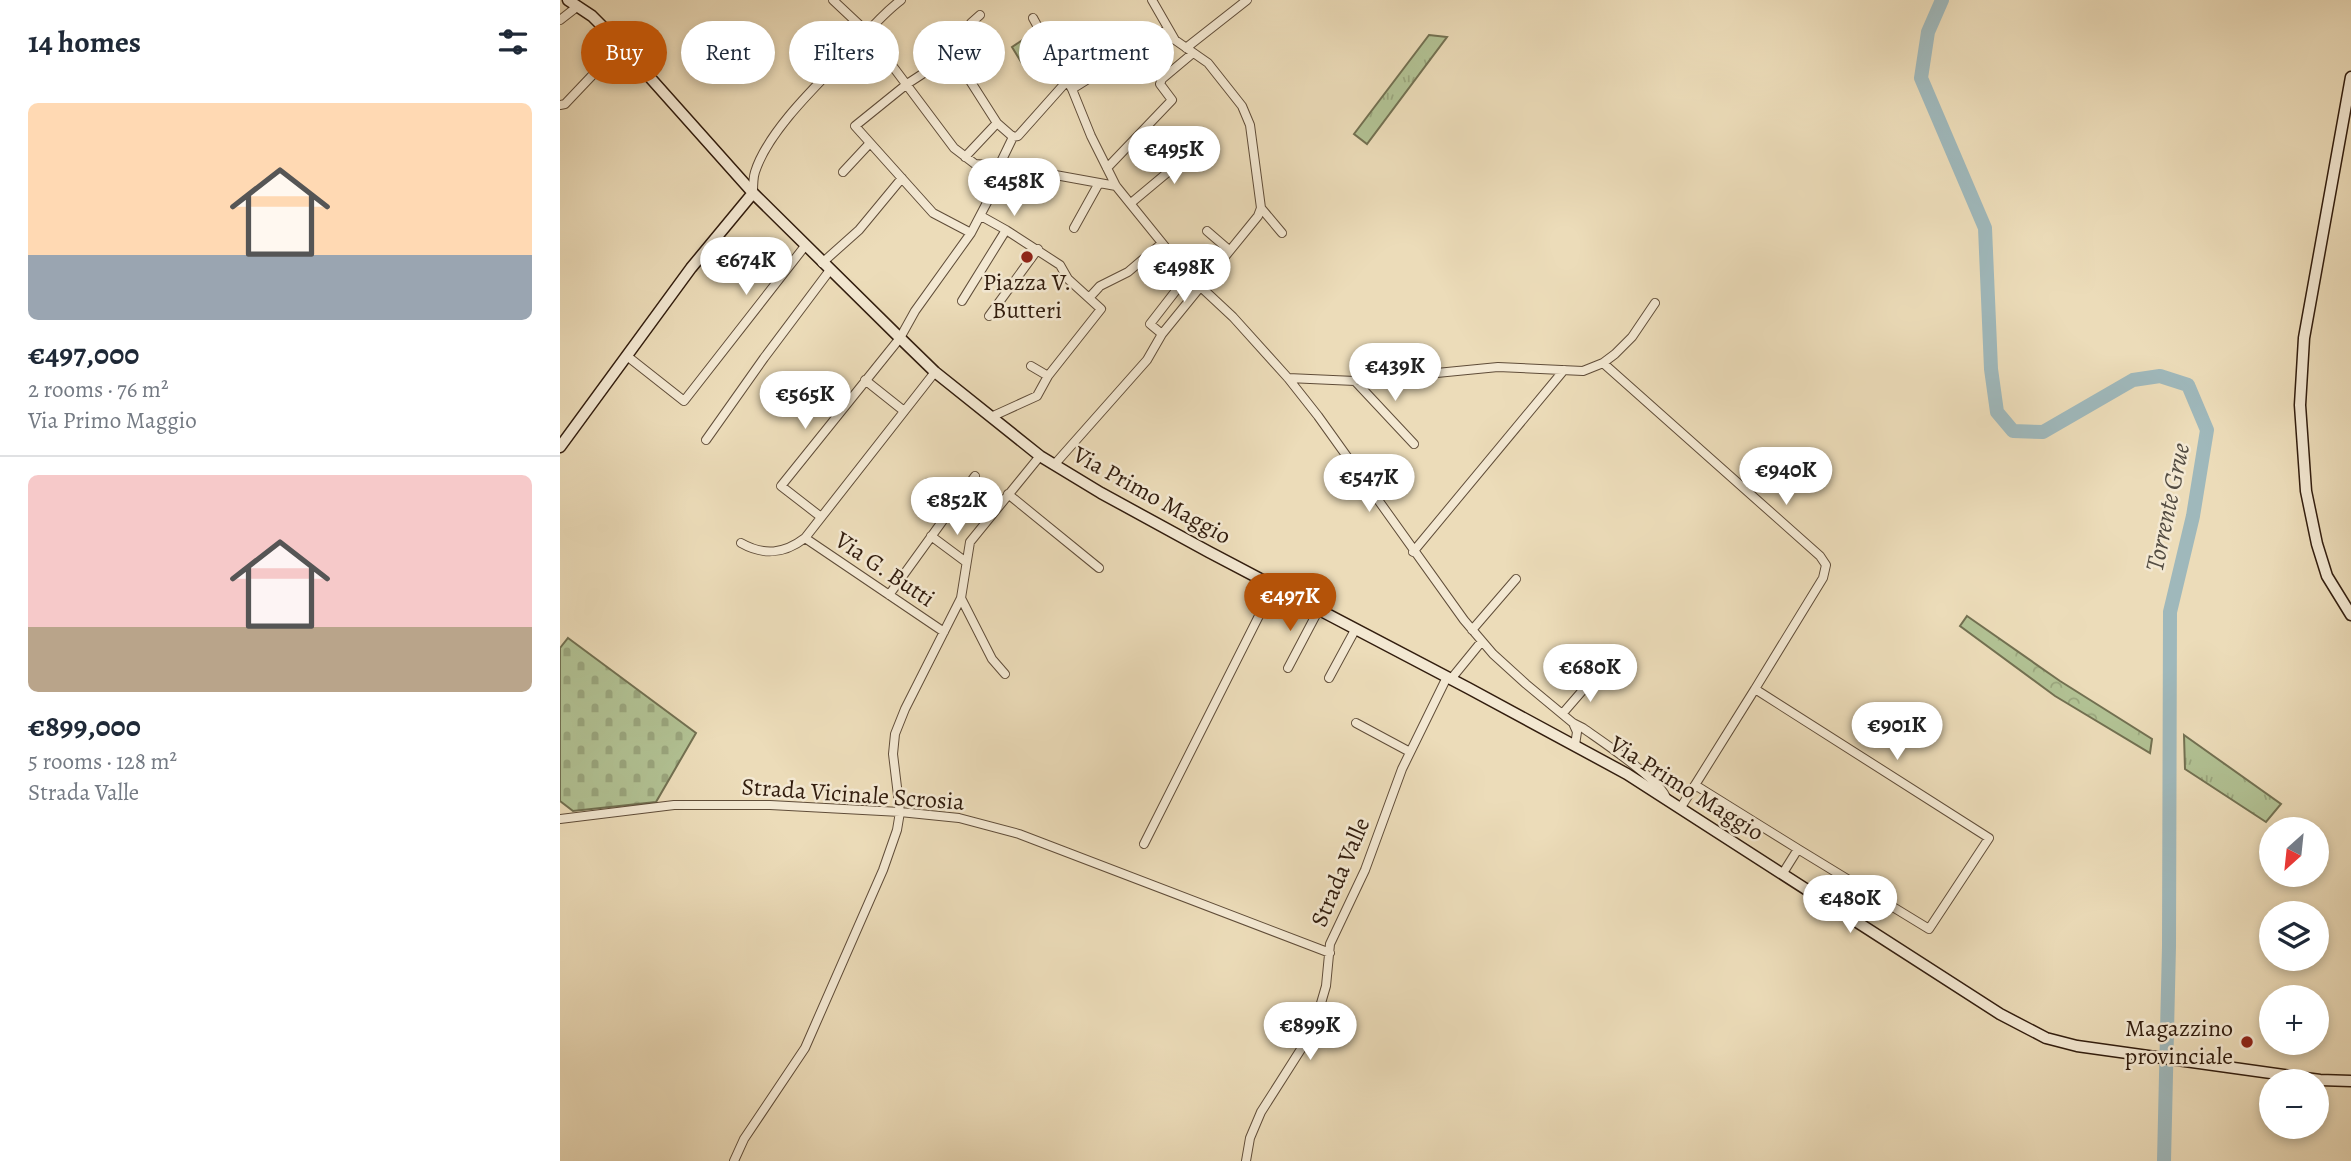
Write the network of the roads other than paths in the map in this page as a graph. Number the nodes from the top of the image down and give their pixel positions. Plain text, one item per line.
1 (833, 0) edge
2 (901, 0) edge
3 (1152, 0) edge
4 (1247, 0) edge
5 (573, 3) edge
6 (980, 15) dead end
7 (1033, 18) dead end
8 (560, 20) edge
9 (597, 21) edge
10 (855, 21) edge
11 (875, 21) edge
12 (973, 21) edge
13 (1164, 21) edge
14 (1174, 38) edge
15 (1190, 51) junction
16 (899, 74) edge
17 (2351, 77) edge
18 (913, 80) edge
19 (584, 84) edge
20 (656, 84) edge
21 (818, 84) edge
22 (907, 84) junction
23 (972, 84) edge
24 (1069, 85) junction
25 (560, 105) edge
26 (997, 123) junction
27 (1013, 137) junction
28 (870, 143) junction
29 (1198, 147) dead end
30 (965, 157) junction
31 (1002, 166) junction
32 (1107, 168) junction
33 (843, 172) dead end
34 (902, 178) junction
35 (1099, 183) junction
36 (1116, 186) junction
37 (753, 193) junction
38 (1131, 203) junction
39 (1261, 208) junction
40 (981, 216) junction
41 (1074, 228) dead end
42 (1207, 231) dead end
43 (971, 233) junction
44 (1004, 233) junction
45 (1282, 233) dead end
46 (1161, 244) junction
47 (805, 246) junction
48 (1038, 249) junction
49 (1228, 250) junction
50 (826, 267) junction
51 (1188, 275) junction
52 (1200, 286) junction
53 (1089, 298) junction
54 (962, 301) dead end
55 (1656, 303) dead end
56 (989, 316) dead end
57 (1162, 334) junction
58 (900, 338) junction
59 (627, 356) junction
60 (1603, 363) junction
61 (1031, 366) dead end
62 (1564, 370) junction
63 (935, 372) junction
64 (1048, 376) junction
65 (1288, 378) junction
66 (865, 380) junction
67 (1355, 382) junction
68 (904, 411) junction
69 (991, 417) junction
70 (706, 440) dead end
71 (1414, 444) dead end
72 (560, 447) edge
73 (1040, 456) junction
74 (1054, 464) junction
75 (975, 476) dead end
76 (928, 483) dead end
77 (1007, 494) junction
78 (955, 504) junction
79 (821, 517) junction
80 (931, 536) junction
81 (805, 538) junction
82 (741, 543) dead end
83 (1413, 552) junction
84 (966, 562) junction
85 (1099, 568) dead end
86 (1516, 579) dead end
87 (1274, 586) junction
88 (890, 595) junction
89 (961, 598) junction
90 (1318, 611) junction
91 (2351, 615) edge
92 (1355, 630) junction
93 (1472, 630) junction
94 (944, 632) junction
95 (1482, 641) junction
96 (1288, 668) dead end
97 (1005, 674) dead end
98 (1596, 676) dead end
99 (1329, 678) dead end
100 (1449, 678) junction
101 (1755, 689) junction
102 (1563, 713) junction
103 (1356, 723) dead end
104 (1573, 723) junction
105 (1575, 745) junction
106 (1410, 752) junction
107 (1695, 785) junction
108 (1666, 798) junction
109 (1681, 807) junction
110 (900, 812) junction
111 (560, 819) edge
112 (1144, 844) dead end
113 (1798, 849) junction
114 (1783, 873) junction
115 (1330, 953) junction
116 (2259, 1071) edge
117 (2329, 1080) edge
118 (2351, 1081) edge
119 (2329, 1082) edge
120 (2351, 1087) edge
121 (734, 1161) edge
122 (1246, 1161) edge

1 - 10 street
2 - 11 street
3 - 13 street
4 - 15 street
5 - 8 street
5 - 9 main road, Via Primo Maggio
6 - 12 street
7 - 24 street
14 - 15 street
15 - 32 street
15 - 39 street
16 - 22 street
17 - 91 main road
18 - 22 street
19 - 25 street
20 - 37 main road, Via Primo Maggio
21 - 37 street
22 - 28 street
22 - 30 street
23 - 26 street
24 - 27 street
24 - 32 street
26 - 27 street
26 - 30 street
27 - 31 street
28 - 33 street
28 - 34 street
29 - 38 street
30 - 31 street
31 - 35 street
31 - 40 street
32 - 36 street
34 - 43 street
34 - 50 street
35 - 36 street
35 - 41 street
36 - 38 street
37 - 47 main road, Via Primo Maggio
37 - 59 main road
38 - 46 street
39 - 45 street
39 - 49 street
40 - 43 street
40 - 44 street
42 - 49 street
43 - 58 street
44 - 48 street
44 - 54 street
46 - 51 street
46 - 53 street
47 - 50 main road, Via Primo Maggio
47 - 59 street
48 - 53 street
48 - 56 street
49 - 52 street
50 - 58 main road, Via Primo Maggio
50 - 70 street
51 - 52 street
51 - 57 street
52 - 57 street
52 - 65 street
53 - 64 street
55 - 60 street
57 - 74 street
58 - 63 main road, Via Primo Maggio
58 - 66 street
59 - 72 main road
60 - 62 street
60 - 101 street
61 - 64 street
62 - 67 street
62 - 83 street
63 - 68 street
63 - 69 main road, Via Primo Maggio
64 - 69 street
65 - 67 street
65 - 83 street
66 - 68 street
66 - 79 street
67 - 71 street
68 - 79 street
69 - 73 main road, Via Primo Maggio
73 - 74 main road, Via Primo Maggio
73 - 77 street
74 - 87 main road, Via Primo Maggio
75 - 78 street
76 - 78 street
77 - 84 street
77 - 85 street
78 - 80 street
79 - 81 street
80 - 84 street
80 - 88 street
81 - 82 street
81 - 88 street, Via G. Butti
83 - 93 street
84 - 89 street
86 - 93 street
87 - 90 main road, Via Primo Maggio
87 - 112 street
88 - 94 street, Via G. Butti
89 - 94 street
89 - 97 street
90 - 92 main road, Via Primo Maggio
90 - 96 street
92 - 99 street
92 - 100 main road, Via Primo Maggio
93 - 95 street
94 - 110 street
95 - 100 street, Strada Valle
95 - 102 street
98 - 102 street
100 - 105 main road, Via Primo Maggio
100 - 106 street, Strada Valle
101 - 107 street
101 - 113 street
102 - 104 street
103 - 106 street
104 - 105 street
104 - 108 street
105 - 108 main road, Via Primo Maggio
106 - 115 street, Strada Valle
107 - 109 street
107 - 113 street
108 - 109 main road, Via Primo Maggio
109 - 114 main road, Via Primo Maggio
110 - 111 street, Strada Vicinale Scrosia
110 - 115 street, Strada Vicinale Scrosia
110 - 121 street
113 - 114 street
114 - 116 main road, Via Primo Maggio
115 - 122 street, Strada Valle
117 - 118 main road
119 - 120 main road

